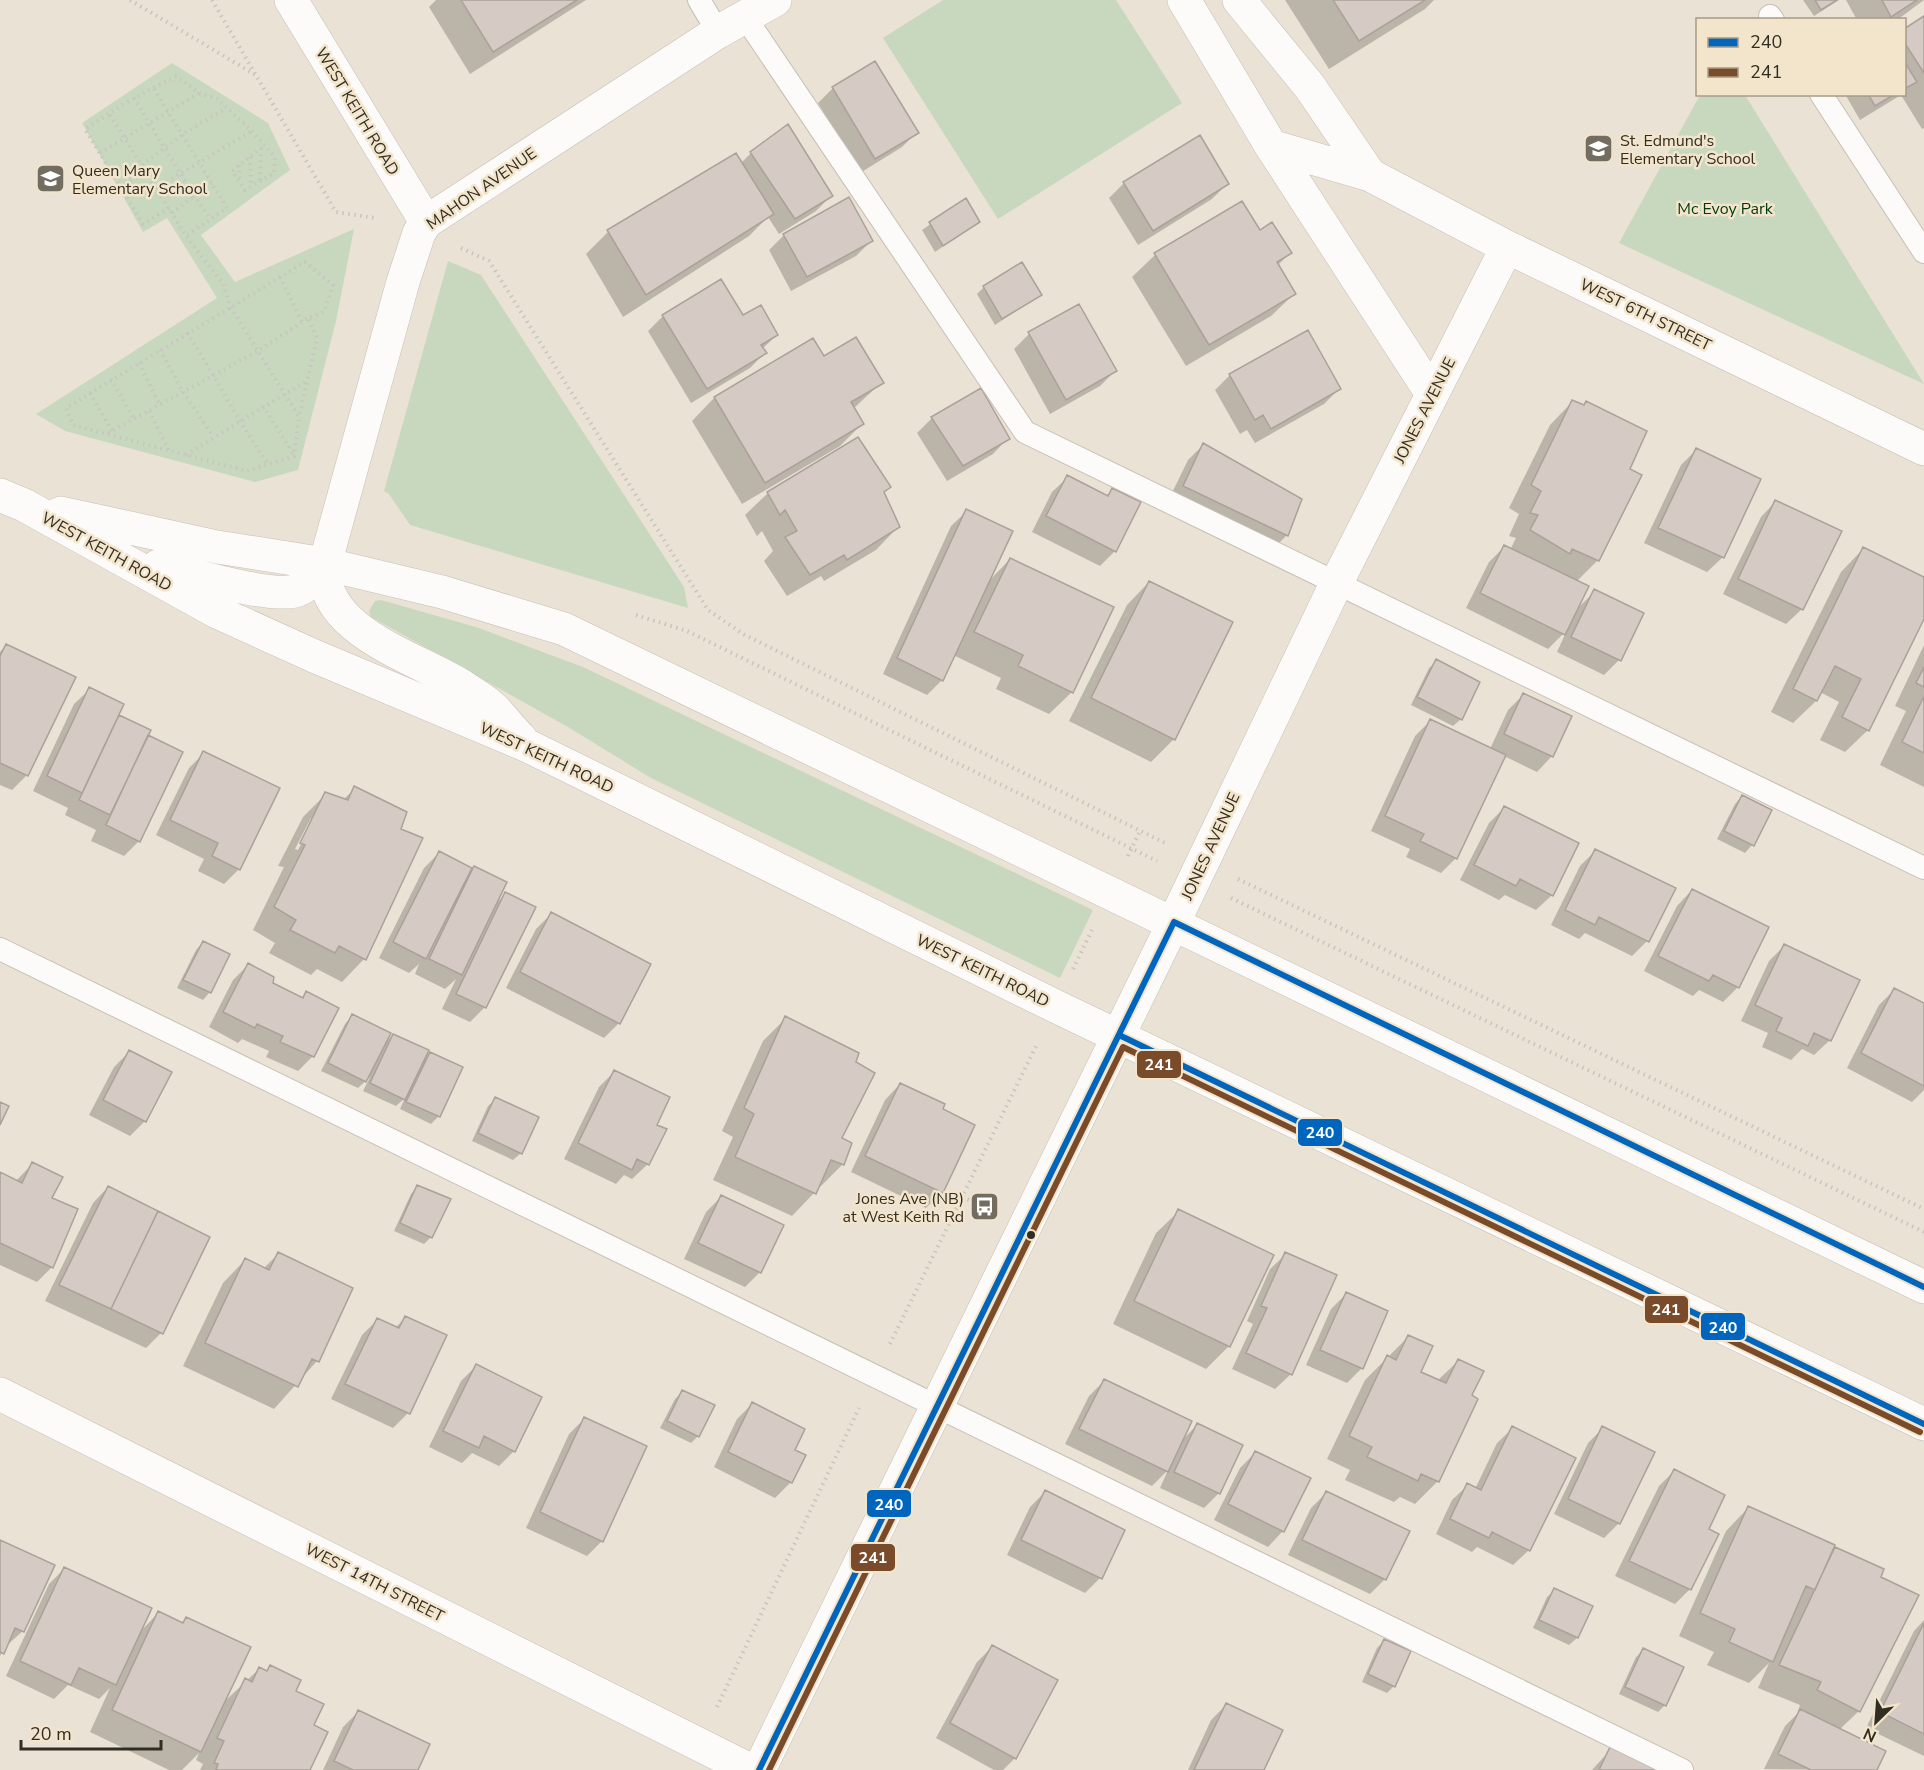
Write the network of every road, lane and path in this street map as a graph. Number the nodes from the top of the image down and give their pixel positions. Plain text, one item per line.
1 (130, 0) edge
2 (212, 0) edge
3 (291, 0) edge
4 (699, 0) edge
5 (775, 0) edge
6 (1184, 0) edge
7 (1239, 0) edge
8 (732, 25) junction
9 (260, 78) junction
10 (154, 89) junction
11 (200, 93) junction
12 (1822, 96) edge
13 (134, 98) junction
14 (226, 108) junction
15 (167, 111) junction
16 (110, 115) junction
17 (149, 123) junction
18 (252, 131) junction
19 (182, 135) junction
20 (126, 140) junction
21 (1270, 146) junction
22 (165, 147) junction
23 (263, 147) junction
24 (99, 153) junction
25 (250, 157) junction
26 (199, 162) junction
27 (141, 165) junction
28 (239, 165) junction
29 (146, 172) junction
30 (180, 174) junction
31 (1370, 174) junction
32 (261, 181) junction
33 (240, 182) junction
34 (212, 183) junction
35 (251, 186) junction
36 (120, 187) junction
37 (156, 188) junction
38 (194, 196) junction
39 (170, 211) junction
40 (211, 219) junction
41 (381, 219) dead end
42 (426, 222) junction
43 (186, 236) junction
44 (456, 246) dead end
45 (1507, 247) junction
46 (1924, 252) edge
47 (280, 277) junction
48 (231, 306) junction
49 (308, 318) junction
50 (302, 322) junction
51 (187, 333) junction
52 (160, 350) junction
53 (258, 351) junction
54 (139, 363) junction
55 (215, 375) junction
56 (111, 379) junction
57 (308, 380) junction
58 (183, 392) junction
59 (89, 393) junction
60 (285, 393) junction
61 (1432, 394) junction
62 (160, 405) junction
63 (263, 406) junction
64 (149, 411) junction
65 (299, 417) junction
66 (134, 419) junction
67 (238, 421) junction
68 (112, 431) junction
69 (107, 434) junction
70 (213, 436) junction
71 (1924, 449) edge
72 (170, 451) junction
73 (186, 455) junction
74 (294, 456) junction
75 (268, 464) junction
76 (12, 500) edge
77 (117, 557) junction
78 (325, 564) junction
79 (1336, 584) junction
80 (528, 746) junction
81 (1140, 831) junction
82 (1170, 846) dead end
83 (1132, 849) junction
84 (1124, 865) dead end
85 (1924, 868) edge
86 (1234, 877) dead end
87 (1194, 879) junction
88 (1174, 922) junction
89 (1093, 928) dead end
90 (0, 949) edge
91 (1067, 980) dead end
92 (1119, 1035) junction
93 (962, 1197) dead end
94 (985, 1207) dead end
95 (1924, 1209) edge
96 (1924, 1232) edge
97 (1924, 1287) edge
98 (0, 1394) edge
99 (937, 1406) junction
100 (1924, 1424) edge
101 (750, 1770) edge
102 (759, 1770) edge
103 (1682, 1770) edge

1 - 9 path
2 - 9 path
3 - 42 street, WEST KEITH ROAD
4 - 8 lane
5 - 8 street, MAHON AVENUE
6 - 21 street
7 - 31 street, WEST 6TH STREET
8 - 42 street, MAHON AVENUE
8 - 79 lane
9 - 41 path
10 - 11 path
10 - 13 path
10 - 15 path
11 - 14 path
11 - 15 path
12 - 46 lane
13 - 16 path
13 - 17 path
14 - 18 path
14 - 19 path
15 - 17 path
15 - 19 path
16 - 20 path
16 - 24 path
17 - 20 path
17 - 22 path
18 - 23 path
18 - 26 path
19 - 22 path
19 - 26 path
20 - 24 path
20 - 27 path
21 - 31 street, WEST 6TH STREET
21 - 61 street
22 - 27 path
22 - 30 path
23 - 25 path
23 - 32 path
23 - 32 path
24 - 36 path
25 - 28 path
25 - 35 path
26 - 30 path
26 - 34 path
27 - 29 path
28 - 33 path
28 - 33 path
29 - 36 path
29 - 37 path
30 - 37 path
30 - 38 path
31 - 45 street, WEST 6TH STREET
32 - 35 path
33 - 35 path
34 - 38 path
34 - 40 path
36 - 39 path
37 - 39 path
38 - 39 path
38 - 40 path
39 - 43 path
40 - 43 path
42 - 78 street, MAHON AVENUE
43 - 48 path
44 - 81 path
45 - 61 street, JONES AVENUE
45 - 71 street, WEST 6TH STREET
47 - 48 path
47 - 49 path
47 - 50 path
48 - 51 path
48 - 53 path
49 - 50 path
49 - 57 path
50 - 53 path
51 - 52 path
51 - 55 path
52 - 54 path
52 - 58 path
53 - 55 path
53 - 60 path
54 - 56 path
54 - 62 path
55 - 58 path
55 - 67 path
56 - 59 path
56 - 66 path
57 - 60 path
57 - 65 path
58 - 62 path
58 - 70 path
59 - 68 path
59 - 69 path
60 - 63 path
60 - 65 path
61 - 79 street, JONES AVENUE
62 - 64 path
63 - 67 path
63 - 74 path
64 - 66 path
64 - 72 path
65 - 74 path
66 - 68 path
67 - 70 path
67 - 75 path
68 - 69 path
69 - 72 path
70 - 73 path
72 - 73 path
73 - 75 path
74 - 75 path
76 - 77 street, WEST KEITH ROAD
76 - 78 street, WEST KEITH ROAD
77 - 78 street
77 - 80 street, WEST KEITH ROAD
78 - 80 street
78 - 88 street, WEST KEITH ROAD
79 - 85 lane
79 - 87 street, JONES AVENUE
80 - 92 street, WEST KEITH ROAD
81 - 82 path
81 - 83 path
83 - 84 path
83 - 87 path
86 - 95 path
87 - 88 street, JONES AVENUE
87 - 96 path
88 - 92 street, JONES AVENUE
88 - 97 street, WEST KEITH ROAD
89 - 91 path
90 - 99 lane
92 - 99 street, JONES AVENUE
92 - 100 street, WEST KEITH ROAD
93 - 94 path
98 - 101 street, WEST 14TH STREET
99 - 102 street, JONES AVENUE
99 - 103 lane

